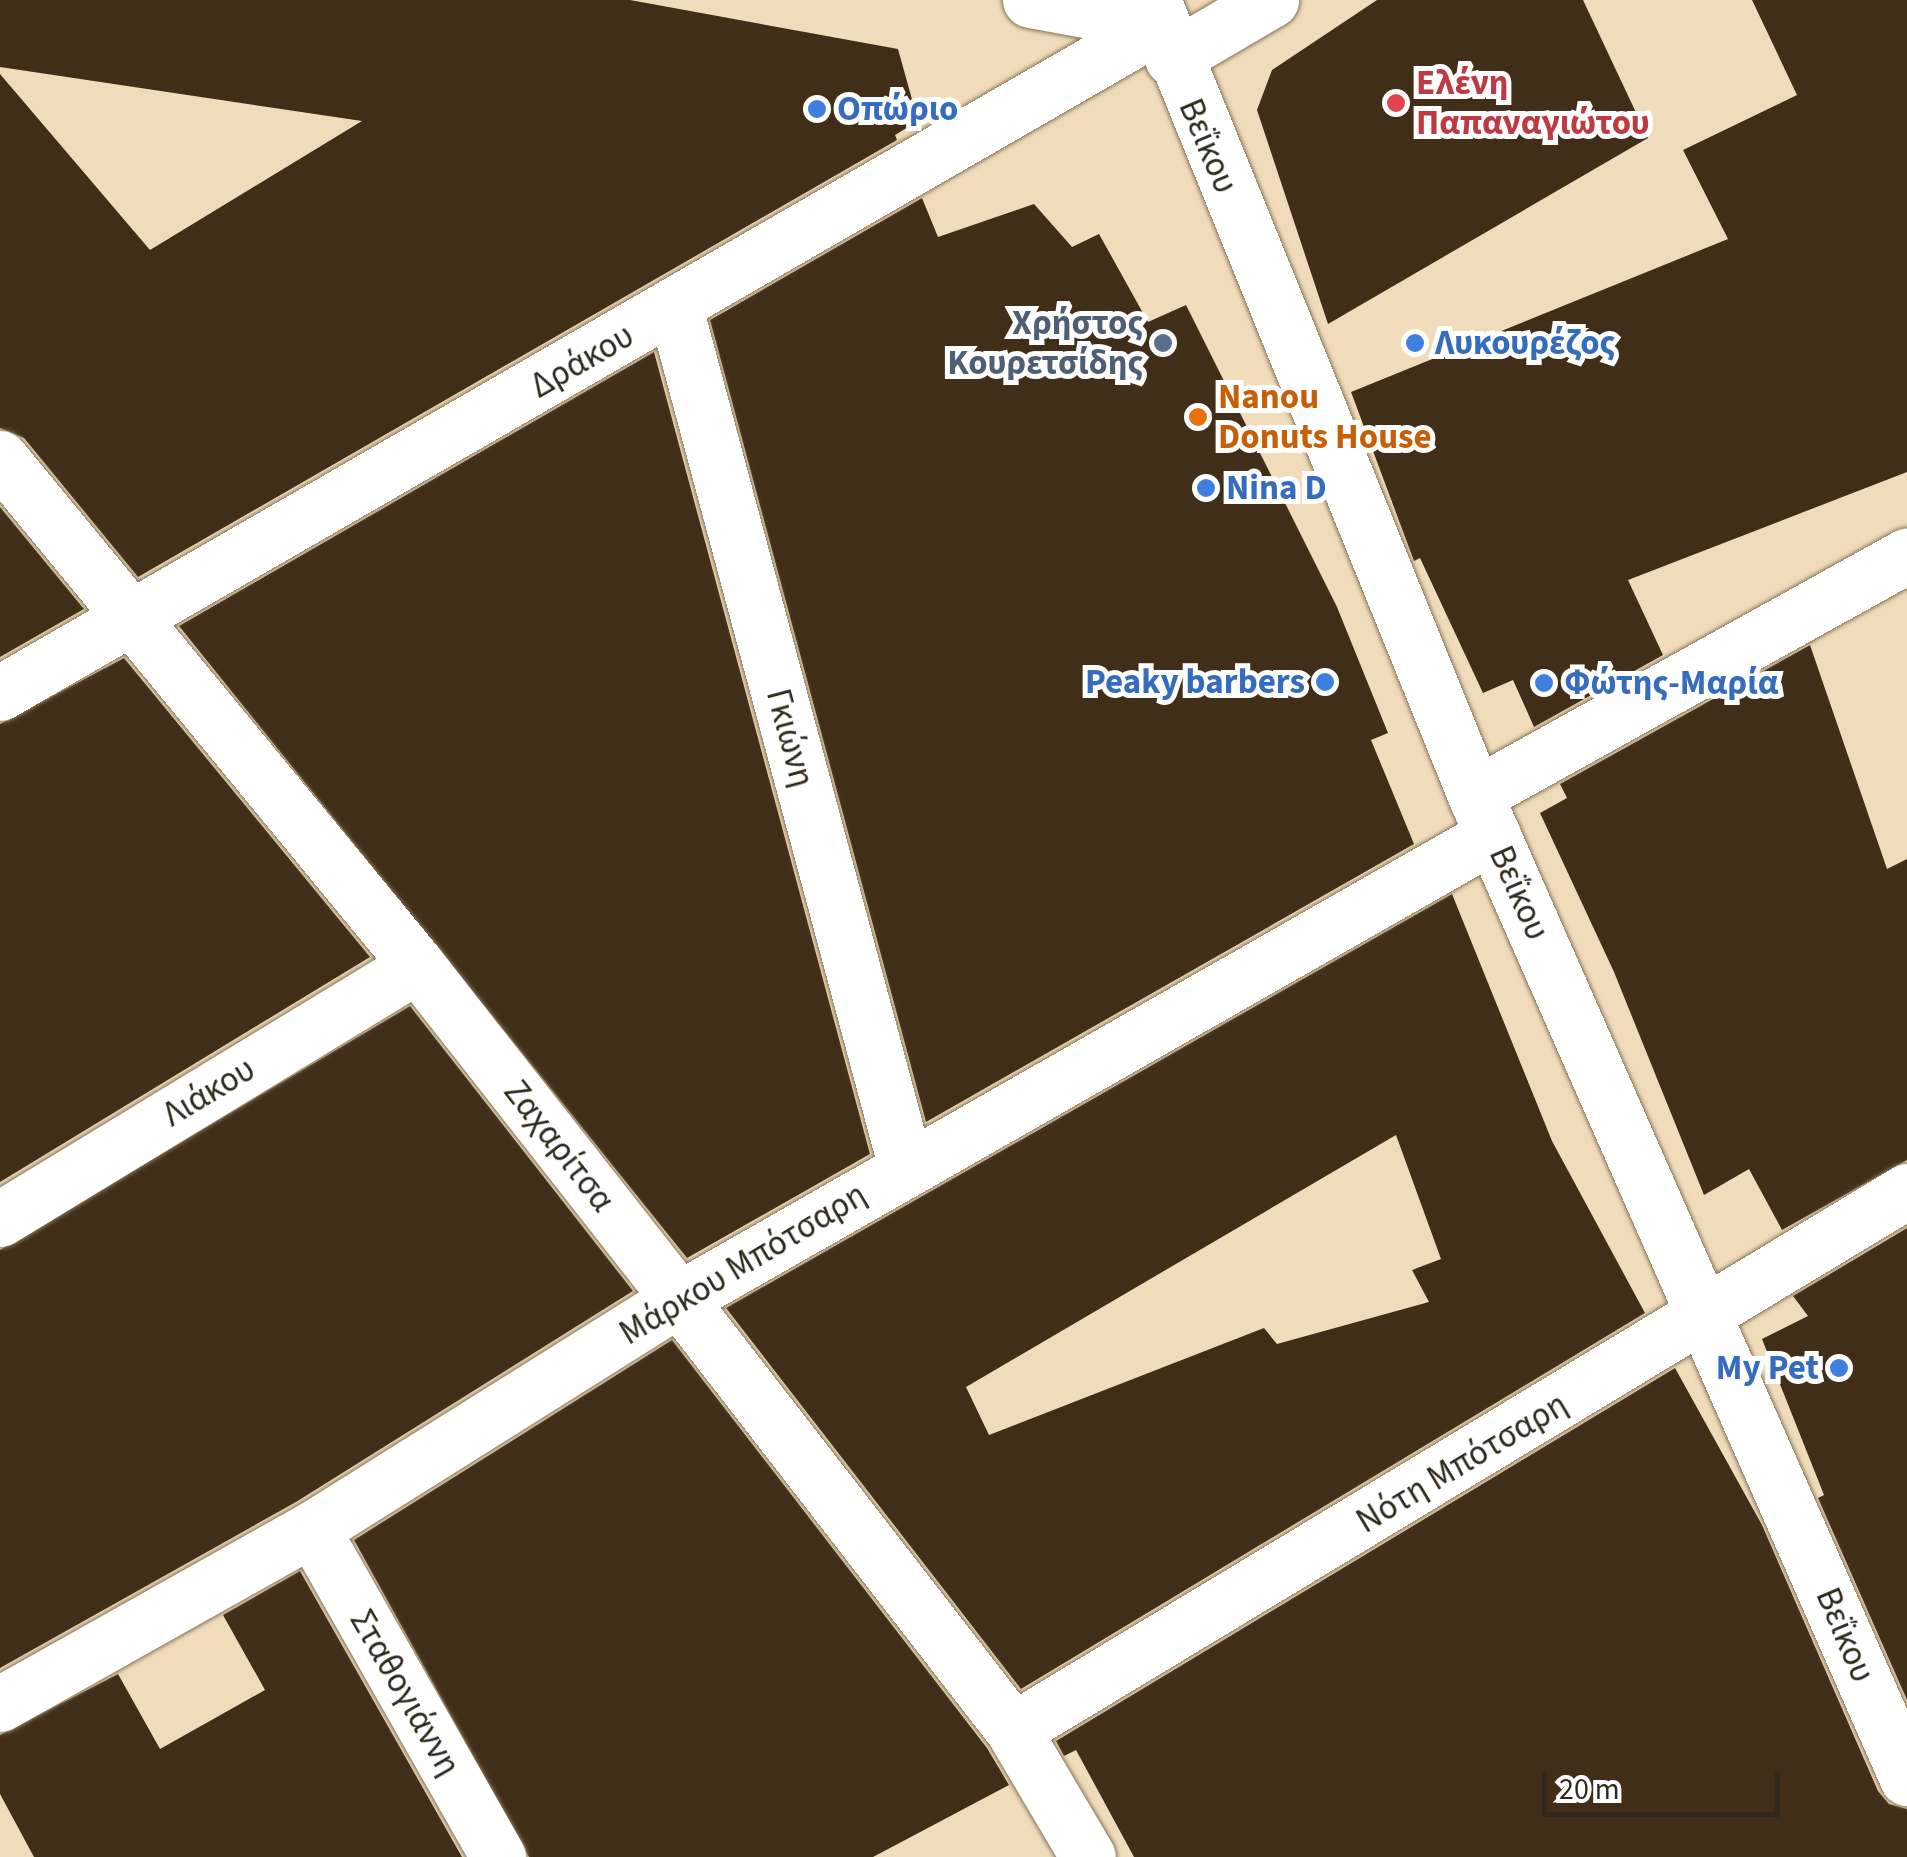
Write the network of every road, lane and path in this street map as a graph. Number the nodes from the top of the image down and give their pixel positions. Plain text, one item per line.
1 (1030, 0) edge
2 (1270, 0) edge
3 (1162, 27) edge
4 (675, 308) junction
5 (0, 458) edge
6 (1907, 556) edge
7 (130, 619) junction
8 (0, 693) edge
9 (1484, 815) junction
10 (417, 965) junction
11 (906, 1168) junction
12 (1907, 1191) edge
13 (0, 1219) edge
14 (679, 1299) junction
15 (1708, 1316) junction
16 (312, 1529) junction
17 (0, 1704) edge
18 (1013, 1730) junction
19 (1907, 1778) edge
20 (498, 1857) edge
21 (1088, 1857) edge

1 - 3 street
2 - 3 street, Δράκου
3 - 4 street, Δράκου
3 - 9 street, Βεΐκου
4 - 7 street, Δράκου
4 - 11 street, Γκιώνη
5 - 7 street, Ζαχαρίτσα
6 - 9 street, Μάρκου Μπότσαρη
7 - 8 street, Δράκου
7 - 10 street, Ζαχαρίτσα
9 - 11 street, Μάρκου Μπότσαρη
9 - 15 street, Βεΐκου
10 - 13 street, Λιάκου
10 - 14 street, Ζαχαρίτσα
11 - 14 street, Μάρκου Μπότσαρη
12 - 15 street, Νότη Μπότσαρη
14 - 16 street, Μάρκου Μπότσαρη
14 - 18 street, Ζαχαρίτσα
15 - 18 street, Νότη Μπότσαρη
15 - 19 street, Βεΐκου
16 - 17 street, Μάρκου Μπότσαρη
16 - 20 street, Σταθογιάννη
18 - 21 street, Ζαχαρίτσα

